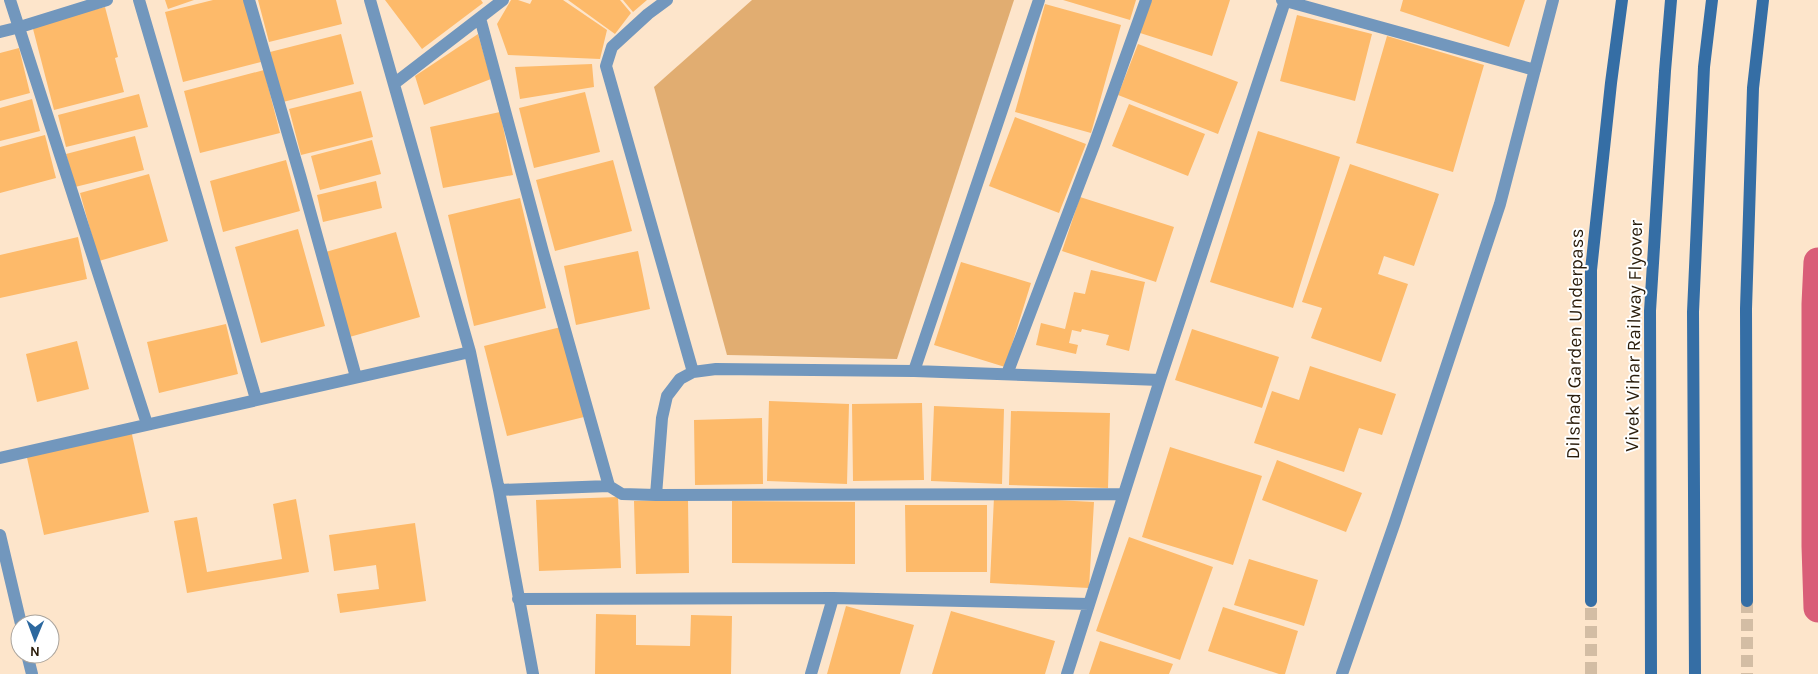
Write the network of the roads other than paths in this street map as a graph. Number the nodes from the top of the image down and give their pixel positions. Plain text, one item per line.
1 (10, 0) edge
2 (107, 0) edge
3 (140, 0) edge
4 (249, 0) edge
5 (370, 0) edge
6 (503, 0) edge
7 (667, 0) edge
8 (1039, 0) edge
9 (1146, 0) edge
10 (1553, 0) edge
11 (1622, 0) edge
12 (1671, 0) edge
13 (1712, 0) edge
14 (1763, 0) edge
15 (1283, 1) edge
16 (480, 18) junction
17 (20, 28) junction
18 (0, 32) edge
19 (1535, 70) junction
20 (395, 83) junction
21 (470, 352) junction
22 (914, 371) junction
23 (693, 372) junction
24 (1007, 374) junction
25 (356, 377) junction
26 (1160, 380) junction
27 (256, 399) junction
28 (147, 424) junction
29 (0, 458) edge
30 (609, 486) junction
31 (499, 490) junction
32 (1124, 494) junction
33 (656, 495) junction
34 (0, 535) edge
35 (518, 598) junction
36 (833, 598) junction
37 (1591, 601) tunnel mouth
38 (1747, 601) tunnel mouth
39 (1089, 604) junction
40 (18, 614) edge
41 (533, 674) edge
42 (810, 674) edge
43 (1067, 674) edge
44 (1342, 674) edge
45 (1651, 674) edge
46 (1695, 674) edge

1 - 17 street
2 - 17 street
3 - 27 street
4 - 25 street
5 - 20 street
6 - 16 street
7 - 23 street
8 - 22 street
9 - 24 street
10 - 19 street
11 - 37 main road, Dilshad Garden Underpass
12 - 45 main road, Vivek Vihar Railway Flyover
13 - 46 main road
14 - 38 main road
15 - 19 street
15 - 26 street
16 - 20 street
16 - 30 street
17 - 18 street
17 - 28 street
19 - 44 street
20 - 21 street
21 - 25 street
21 - 31 street
22 - 23 street
22 - 24 street
23 - 33 street
24 - 26 street
25 - 27 street
26 - 32 street
27 - 28 street
28 - 29 street
30 - 31 street
30 - 33 street
31 - 35 street
32 - 33 street
32 - 39 street
34 - 40 street
35 - 36 street
35 - 41 street
36 - 39 street
36 - 42 street
39 - 43 street

